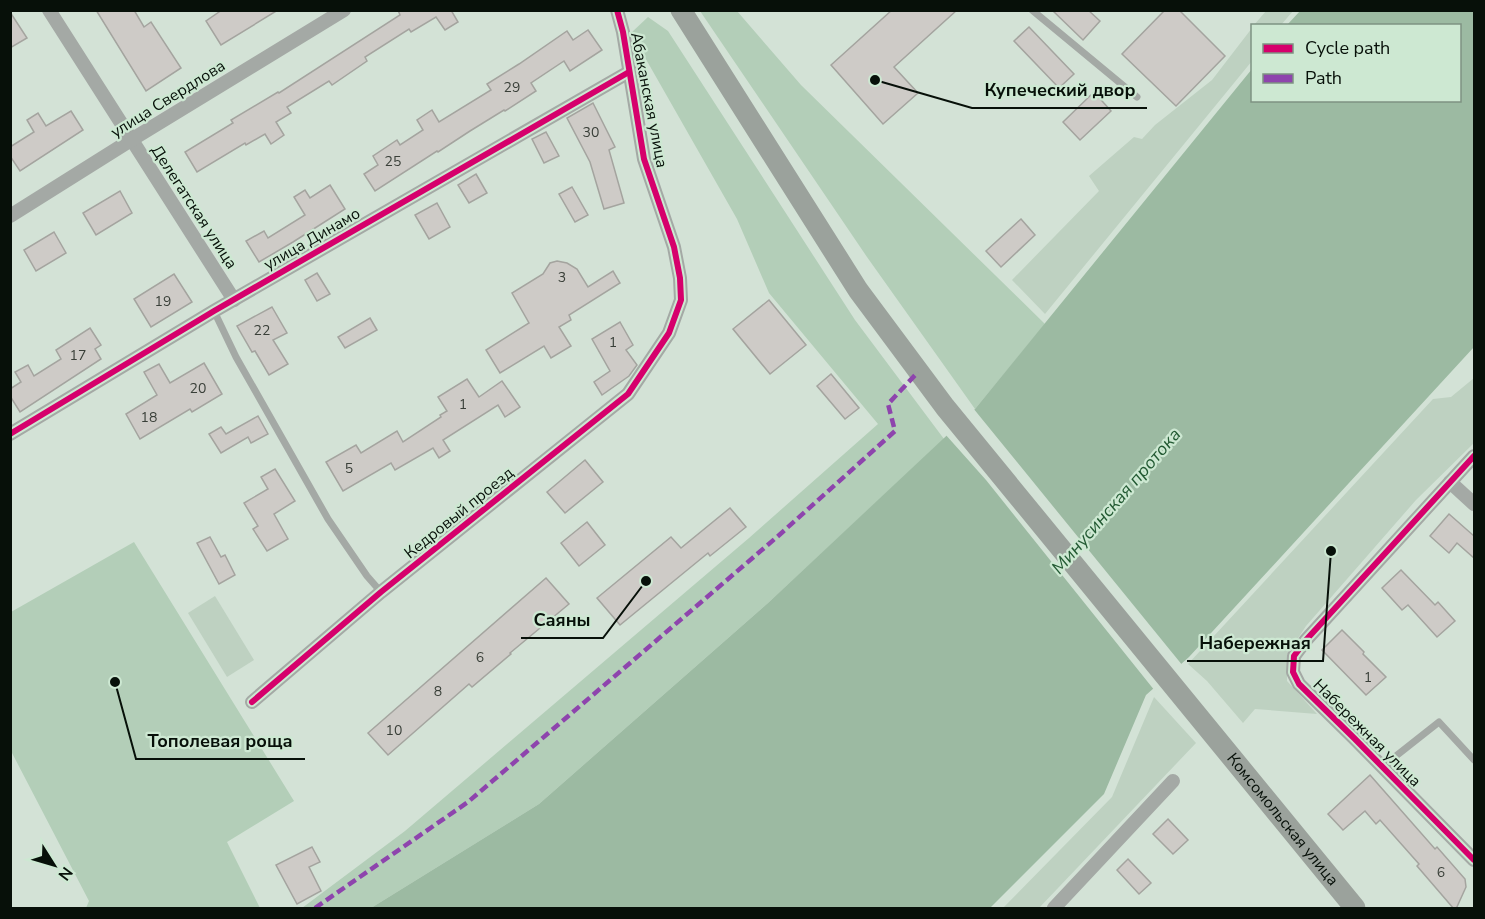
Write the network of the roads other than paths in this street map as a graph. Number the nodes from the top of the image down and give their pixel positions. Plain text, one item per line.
1 (49, 10) edge
2 (344, 10) edge
3 (617, 10) edge
4 (681, 10) edge
5 (1032, 10) edge
6 (629, 72) junction
7 (1137, 97) dead end
8 (131, 141) junction
9 (10, 216) edge
10 (234, 300) junction
11 (214, 311) junction
12 (669, 333) joint
13 (10, 434) edge
14 (1474, 456) edge
15 (1450, 482) junction
16 (1474, 504) edge
17 (381, 592) junction
18 (252, 702) dead end
19 (1474, 760) edge
20 (1382, 766) junction
21 (1173, 781) dead end
22 (1474, 860) edge
23 (1054, 909) edge
24 (1355, 909) edge

1 - 8 street, Делегатская улица
2 - 8 street, улица Свердлова
3 - 6 street, Абаканская улица
4 - 24 main road, Комсомольская улица
5 - 7 lane
6 - 10 street, улица Динамо
6 - 12 street, Абаканская улица
8 - 9 street, улица Свердлова
8 - 10 street, Делегатская улица
10 - 11 street, улица Динамо
11 - 13 street, улица Динамо
11 - 17 lane
12 - 17 street, Кедровый проезд
14 - 15 street, Набережная улица
15 - 16 street
15 - 20 street, Набережная улица
17 - 18 street, Кедровый проезд
19 - 20 lane
20 - 22 street, Набережная улица
21 - 23 street

